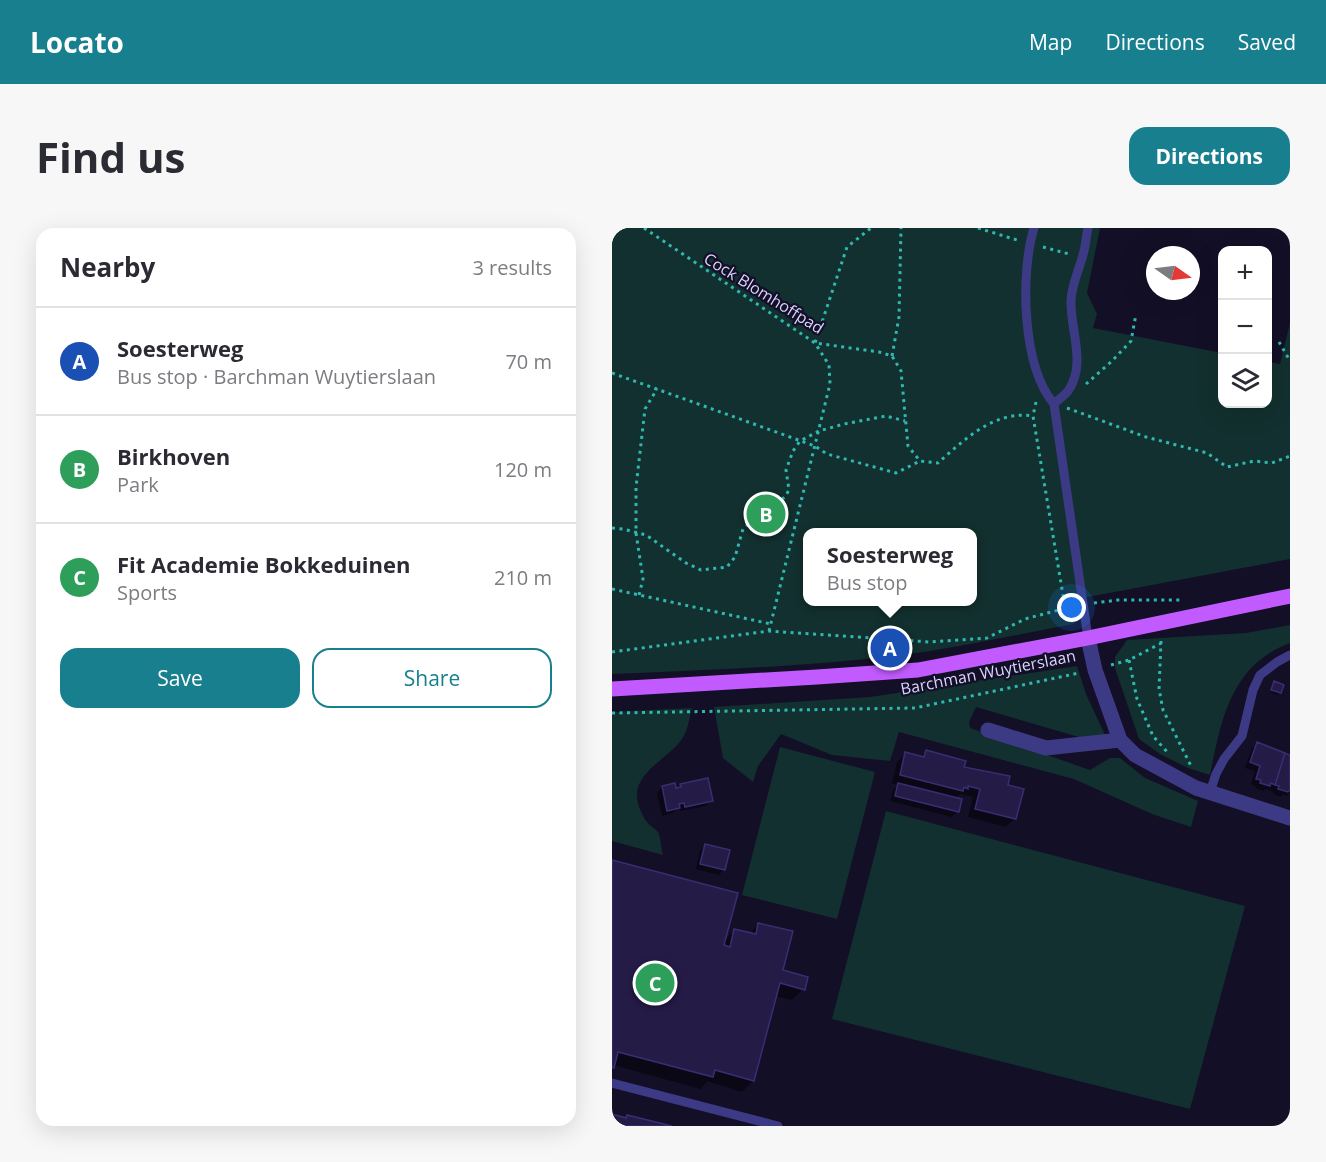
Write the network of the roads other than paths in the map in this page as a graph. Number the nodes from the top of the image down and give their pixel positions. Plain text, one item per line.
1 (1034, 228) edge
2 (1088, 228) edge
3 (1054, 404) junction
4 (1290, 596) edge
5 (1088, 638) junction
6 (1290, 655) edge
7 (612, 688) edge
8 (988, 730) dead end
9 (1120, 740) junction
10 (1206, 790) junction
11 (1290, 818) edge
12 (612, 1083) edge
13 (778, 1126) edge

1 - 3 lane
2 - 3 lane
3 - 5 lane
4 - 5 main road, Barchman Wuytierslaan
5 - 7 main road, Barchman Wuytierslaan
5 - 9 street
6 - 10 lane
8 - 9 street
9 - 10 street
10 - 11 street
12 - 13 lane

